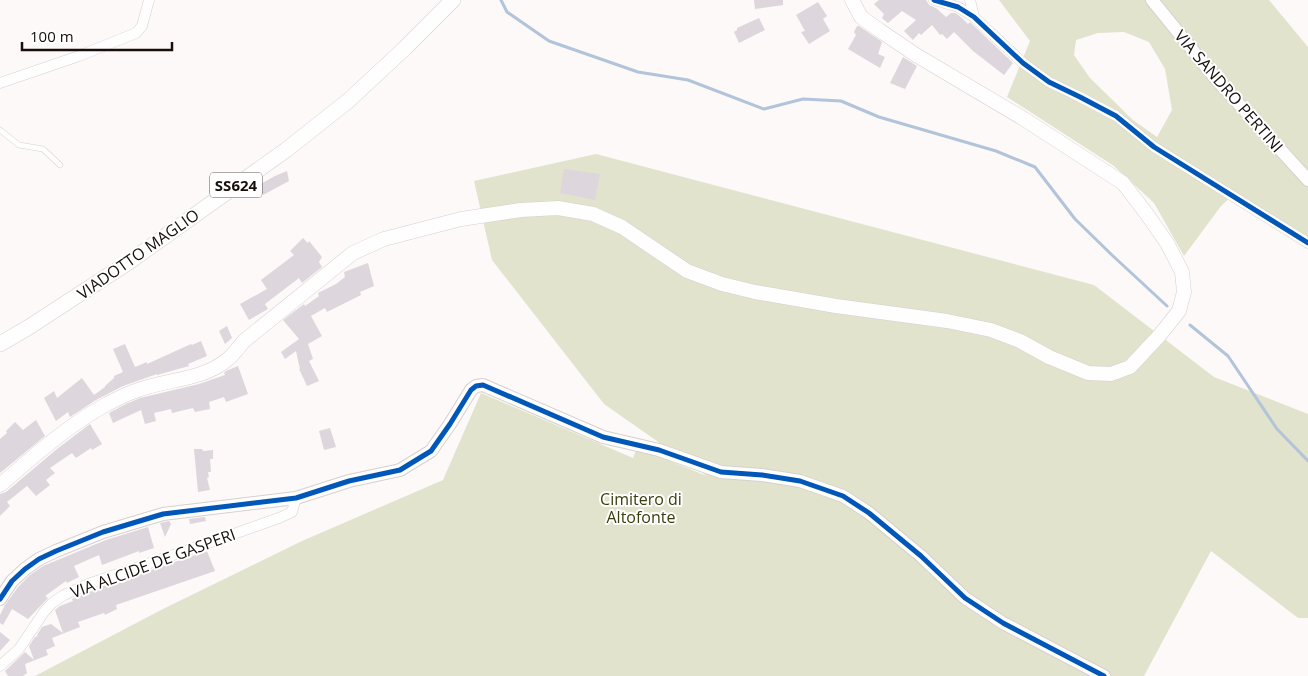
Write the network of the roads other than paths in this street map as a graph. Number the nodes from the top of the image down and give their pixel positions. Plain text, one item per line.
1 (149, 0) edge
2 (452, 0) edge
3 (852, 0) edge
4 (934, 0) edge
5 (970, 0) edge
6 (1152, 0) edge
7 (974, 18) junction
8 (0, 83) edge
9 (0, 130) edge
10 (60, 164) dead end
11 (1308, 180) edge
12 (1308, 243) edge
13 (0, 344) edge
14 (0, 485) edge
15 (296, 498) junction
16 (0, 598) edge
17 (0, 666) edge
18 (1104, 676) edge

1 - 8 street
2 - 13 main road, VIADOTTO MAGLIO / SS624
3 - 14 main road
4 - 7 street
5 - 7 street
6 - 11 street, VIA SANDRO PERTINI
7 - 12 street
9 - 10 lane
15 - 16 street
15 - 17 street, VIA ALCIDE DE GASPERI
15 - 18 street

